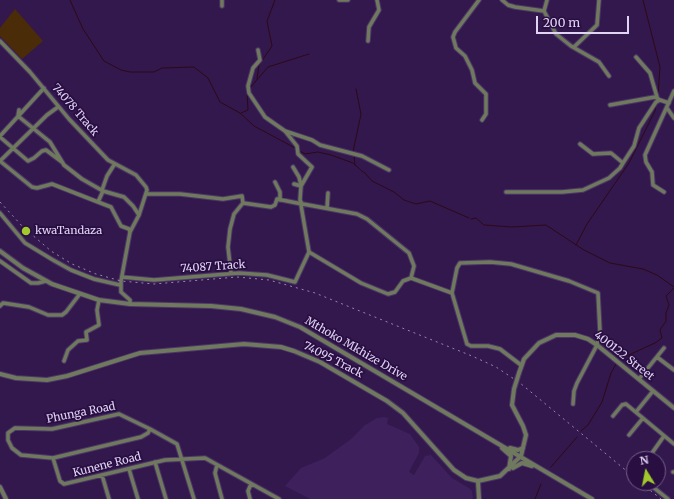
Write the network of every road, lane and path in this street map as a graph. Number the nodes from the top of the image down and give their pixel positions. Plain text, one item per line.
1 (222, 0) edge
2 (339, 0) edge
3 (348, 0) edge
4 (377, 0) edge
5 (479, 0) edge
6 (502, 0) edge
7 (547, 0) edge
8 (599, 0) edge
9 (222, 6) dead end
10 (544, 11) junction
11 (0, 40) edge
12 (368, 41) dead end
13 (574, 47) junction
14 (258, 50) dead end
15 (636, 57) dead end
16 (609, 76) dead end
17 (44, 88) junction
18 (674, 90) edge
19 (657, 97) junction
20 (660, 100) junction
21 (669, 103) junction
22 (610, 105) dead end
23 (58, 106) junction
24 (667, 108) junction
25 (19, 110) dead end
26 (18, 116) junction
27 (674, 118) edge
28 (482, 120) dead end
29 (33, 128) junction
30 (285, 131) junction
31 (0, 137) edge
32 (580, 144) dead end
33 (13, 148) junction
34 (0, 161) edge
35 (623, 163) junction
36 (64, 164) junction
37 (114, 165) junction
38 (293, 167) dead end
39 (389, 170) dead end
40 (275, 182) dead end
41 (294, 184) dead end
42 (301, 186) junction
43 (102, 190) junction
44 (506, 192) dead end
45 (664, 192) dead end
46 (328, 193) dead end
47 (146, 194) junction
48 (280, 200) junction
49 (98, 202) junction
50 (243, 203) junction
51 (302, 204) junction
52 (327, 208) junction
53 (0, 213) edge
54 (140, 215) junction
55 (130, 232) junction
56 (0, 251) edge
57 (309, 252) junction
58 (0, 261) edge
59 (231, 273) junction
60 (122, 277) junction
61 (411, 278) junction
62 (46, 281) junction
63 (120, 285) junction
64 (452, 293) junction
65 (79, 294) junction
66 (99, 300) junction
67 (130, 304) junction
68 (0, 306) edge
69 (597, 345) junction
70 (664, 348) dead end
71 (657, 357) junction
72 (64, 361) dead end
73 (521, 365) junction
74 (674, 370) edge
75 (0, 374) edge
76 (639, 379) junction
77 (653, 391) junction
78 (573, 404) dead end
79 (674, 408) edge
80 (636, 412) junction
81 (613, 416) dead end
82 (643, 418) junction
83 (150, 429) junction
84 (629, 435) dead end
85 (664, 436) junction
86 (494, 440) junction
87 (674, 444) edge
88 (503, 446) junction
89 (523, 448) junction
90 (653, 451) edge
91 (521, 456) junction
92 (53, 458) junction
93 (182, 459) junction
94 (155, 462) junction
95 (217, 465) junction
96 (540, 468) junction
97 (129, 469) junction
98 (509, 469) junction
99 (504, 473) junction
100 (102, 475) junction
101 (478, 481) junction
102 (251, 484) junction
103 (0, 488) edge
104 (658, 491) edge
105 (6, 499) edge
106 (110, 499) edge
107 (138, 499) edge
108 (166, 499) edge
109 (194, 499) edge
110 (222, 499) edge
111 (250, 499) edge
112 (279, 499) edge
113 (479, 499) edge
114 (592, 499) edge
115 (668, 499) edge

1 - 9 street
2 - 3 street
4 - 12 street
5 - 28 street
6 - 10 street
7 - 10 street
8 - 13 street
10 - 13 street
11 - 17 street, 74078 Track
13 - 16 street
14 - 30 street
15 - 19 street
17 - 23 street, 74078 Track
17 - 26 street
18 - 21 street
19 - 20 street
19 - 22 street
20 - 21 street
20 - 35 street
21 - 24 street
23 - 29 street
23 - 37 street, 74078 Track
24 - 27 street
24 - 45 street
25 - 26 street
26 - 29 street
26 - 31 street
29 - 33 street
29 - 36 street
30 - 39 street
30 - 42 street
31 - 33 street
32 - 35 street
33 - 34 street
33 - 36 street
34 - 49 street
35 - 44 street
36 - 43 street
37 - 43 street
37 - 47 street, 74078 Track
38 - 42 street
40 - 48 street
41 - 42 street
42 - 51 street
43 - 49 street
43 - 54 street
46 - 52 street
47 - 50 street
47 - 54 street
48 - 50 street
48 - 51 street
49 - 55 street
50 - 59 street
51 - 52 street
51 - 57 street
52 - 61 street
53 - 63 street
54 - 55 street
55 - 60 street
56 - 62 street, Mthoko Mkhize Drive
57 - 59 street, 74087 Track
57 - 61 street
58 - 62 street
59 - 60 street, 74087 Track
60 - 63 street
61 - 64 street
62 - 65 street, Mthoko Mkhize Drive
63 - 67 street
64 - 69 street
64 - 73 street
65 - 66 street, Mthoko Mkhize Drive
65 - 68 street
66 - 67 street, Mthoko Mkhize Drive
66 - 72 street
67 - 86 street, Mthoko Mkhize Drive
69 - 73 street, 400122 Street
69 - 76 street, 400122 Street
69 - 78 street
70 - 71 street
71 - 74 street
71 - 76 street
73 - 89 street, 400122 Street, bridge
75 - 101 street, 74095 Track
76 - 77 street, 400122 Street
77 - 79 street, 400122 Street
77 - 80 street
80 - 81 street
80 - 82 street
82 - 84 street
82 - 85 street
83 - 92 street, Phunga Road
83 - 92 street, Phunga Road
83 - 93 street
85 - 87 street
85 - 90 street
86 - 88 street, Mthoko Mkhize Drive
86 - 98 street
88 - 89 street
88 - 91 street, Mthoko Mkhize Drive
89 - 91 street, 400122 Street
91 - 96 street, Mthoko Mkhize Drive
91 - 98 street
92 - 100 street, Kunene Road
93 - 94 street, Kunene Road
93 - 95 street, Kunene Road
93 - 109 street
94 - 97 street, Kunene Road
94 - 108 street
95 - 102 street, Kunene Road
95 - 110 street
96 - 99 street
96 - 114 street, Mthoko Mkhize Drive
97 - 100 street, Kunene Road
97 - 107 street
98 - 99 street
99 - 101 street
100 - 106 street
101 - 113 street
102 - 111 street
102 - 112 street, Kunene Road
103 - 105 street
104 - 115 street

